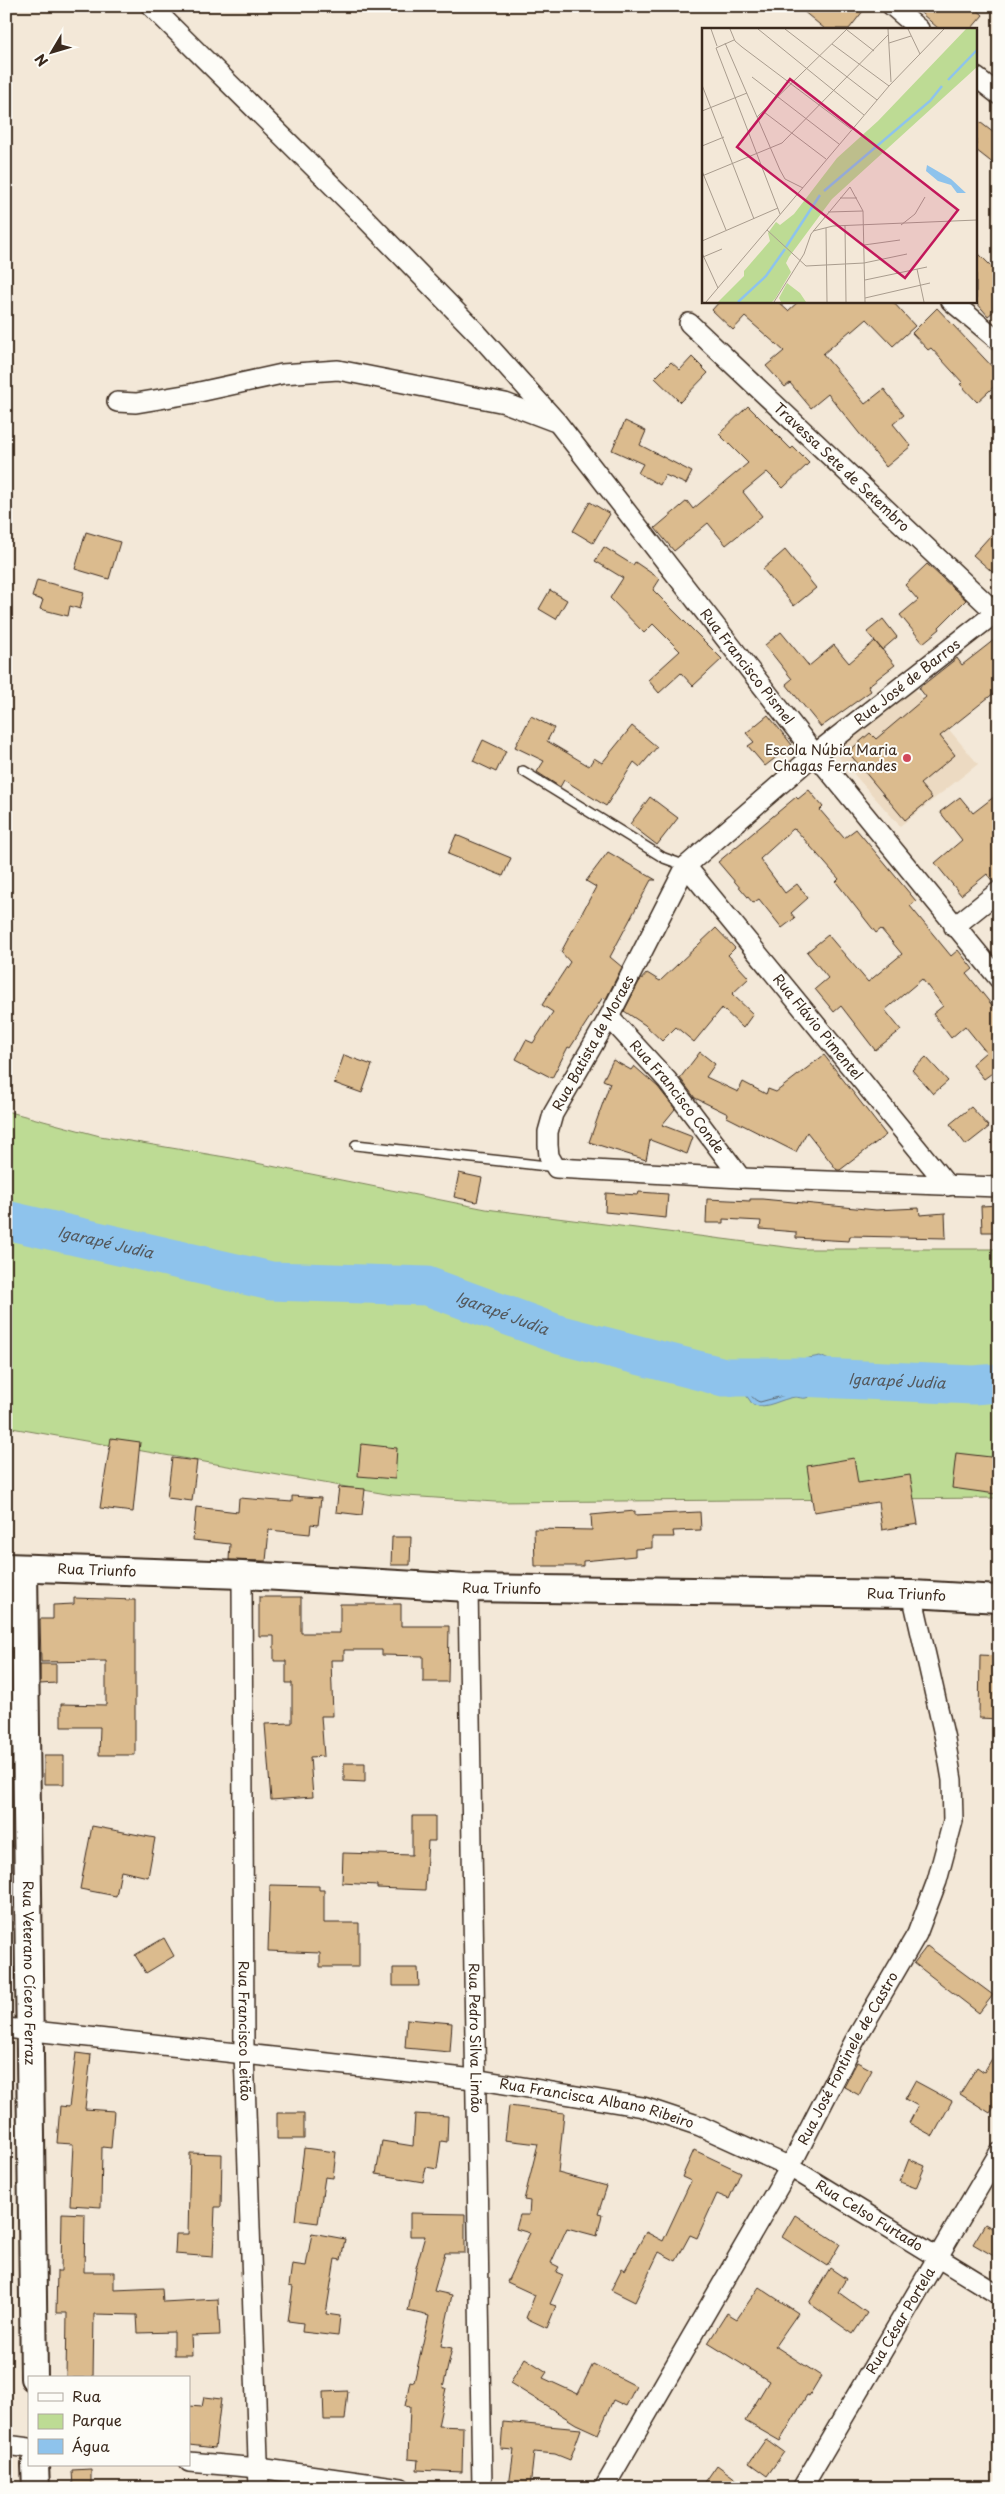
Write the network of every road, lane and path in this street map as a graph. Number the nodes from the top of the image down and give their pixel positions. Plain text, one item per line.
1 (151, 6) edge
2 (892, 6) edge
3 (918, 28) edge
4 (978, 79) edge
5 (999, 95) edge
6 (952, 302) edge
7 (689, 323) dead end
8 (999, 341) edge
9 (117, 402) dead end
10 (557, 422) junction
11 (997, 611) edge
12 (815, 754) junction
13 (523, 771) dead end
14 (686, 866) junction
15 (999, 891) edge
16 (954, 926) junction
17 (999, 979) edge
18 (609, 1017) junction
19 (356, 1145) dead end
20 (556, 1168) junction
21 (741, 1178) junction
22 (948, 1186) junction
23 (999, 1187) edge
24 (15, 1567) edge
25 (242, 1575) junction
26 (468, 1588) junction
27 (912, 1594) junction
28 (999, 1599) edge
29 (17, 2030) edge
30 (244, 2052) junction
31 (474, 2078) junction
32 (999, 2153) edge
33 (790, 2167) junction
34 (938, 2259) junction
35 (999, 2295) edge
36 (34, 2376) edge
37 (6, 2445) edge
38 (28, 2448) edge
39 (190, 2462) edge
40 (35, 2466) edge
41 (259, 2468) junction
42 (36, 2488) edge
43 (259, 2488) edge
44 (401, 2488) edge
45 (482, 2488) edge
46 (604, 2488) edge
47 (802, 2488) edge

1 - 10 street, Rua Francisco Pismel
2 - 3 street
4 - 5 street
6 - 8 street
7 - 11 street, Travessa Sete de Setembro
9 - 10 street
10 - 12 street, Rua Francisco Pismel
11 - 12 street, Rua José de Barros
12 - 14 street, Rua Batista de Moraes
12 - 16 street, Rua Francisco Pismel
13 - 14 lane
14 - 18 street, Rua Batista de Moraes
14 - 22 street, Rua Flávio Pimentel
15 - 16 street
16 - 17 street, Rua Francisco Pismel
18 - 20 street, Rua Batista de Moraes
18 - 21 street, Rua Francisco Conde
19 - 20 lane
20 - 21 street
21 - 22 street
22 - 23 street
24 - 25 street, Rua Triunfo
24 - 29 street, Rua Veterano Cícero Ferraz
25 - 26 street, Rua Triunfo
25 - 30 street, Rua Francisco Leitão
26 - 27 street, Rua Triunfo
26 - 31 street, Rua Pedro Silva Limão
27 - 28 street, Rua Triunfo
27 - 33 street, Rua José Fontinele de Castro
29 - 30 street, Rua Francisca Albano Ribeiro
29 - 36 street, Rua Veterano Cícero Ferraz
30 - 31 street, Rua Francisca Albano Ribeiro
30 - 41 street, Rua Francisco Leitão
31 - 33 street, Rua Francisca Albano Ribeiro
31 - 45 street, Rua Pedro Silva Limão
32 - 34 street, Rua César Portela
33 - 34 street, Rua Celso Furtado
33 - 46 street, Rua José Fontinele de Castro
34 - 35 street, Rua Celso Furtado
34 - 47 street, Rua César Portela
37 - 38 street
39 - 41 street
40 - 42 street
41 - 43 street, Rua Francisco Leitão
41 - 44 street

